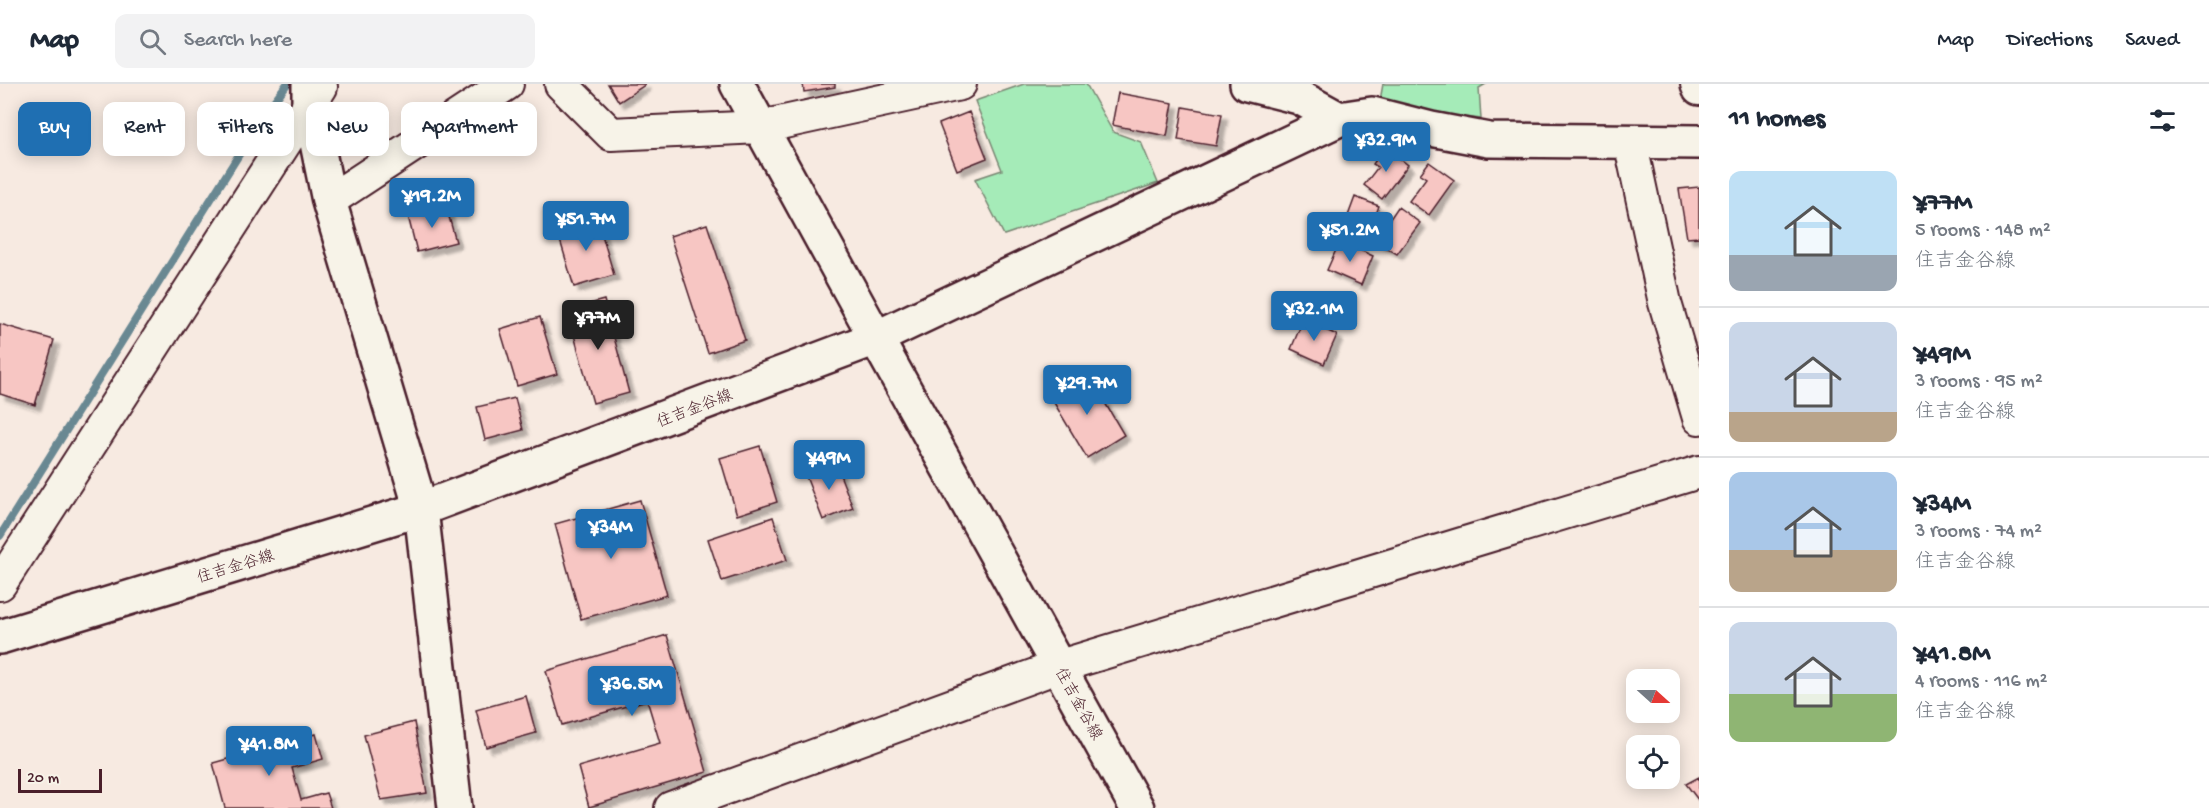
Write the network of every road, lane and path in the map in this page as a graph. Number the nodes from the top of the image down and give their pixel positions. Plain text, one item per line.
1 (507, 84) edge
2 (561, 84) edge
3 (737, 84) edge
4 (960, 84) edge
5 (1247, 84) edge
6 (1697, 84) edge
7 (313, 89) edge
8 (1699, 89) edge
9 (1339, 119) junction
10 (761, 127) junction
11 (1630, 141) junction
12 (1699, 142) edge
13 (329, 201) junction
14 (876, 338) junction
15 (1699, 418) edge
16 (1699, 472) edge
17 (421, 509) junction
18 (0, 584) edge
19 (0, 636) edge
20 (1060, 666) junction
21 (455, 808) edge
22 (671, 808) edge
23 (1137, 808) edge

1 - 13 street
2 - 10 street
3 - 10 street
4 - 10 street
5 - 9 street
6 - 8 street
7 - 13 street
7 - 18 street
9 - 11 street
9 - 14 street
10 - 14 street
11 - 12 street
11 - 15 street
13 - 17 street
14 - 17 street, 住吉金谷線
14 - 20 street, 住吉金谷線
16 - 20 street
17 - 19 street, 住吉金谷線
17 - 21 street
20 - 22 street
20 - 23 street, 住吉金谷線

